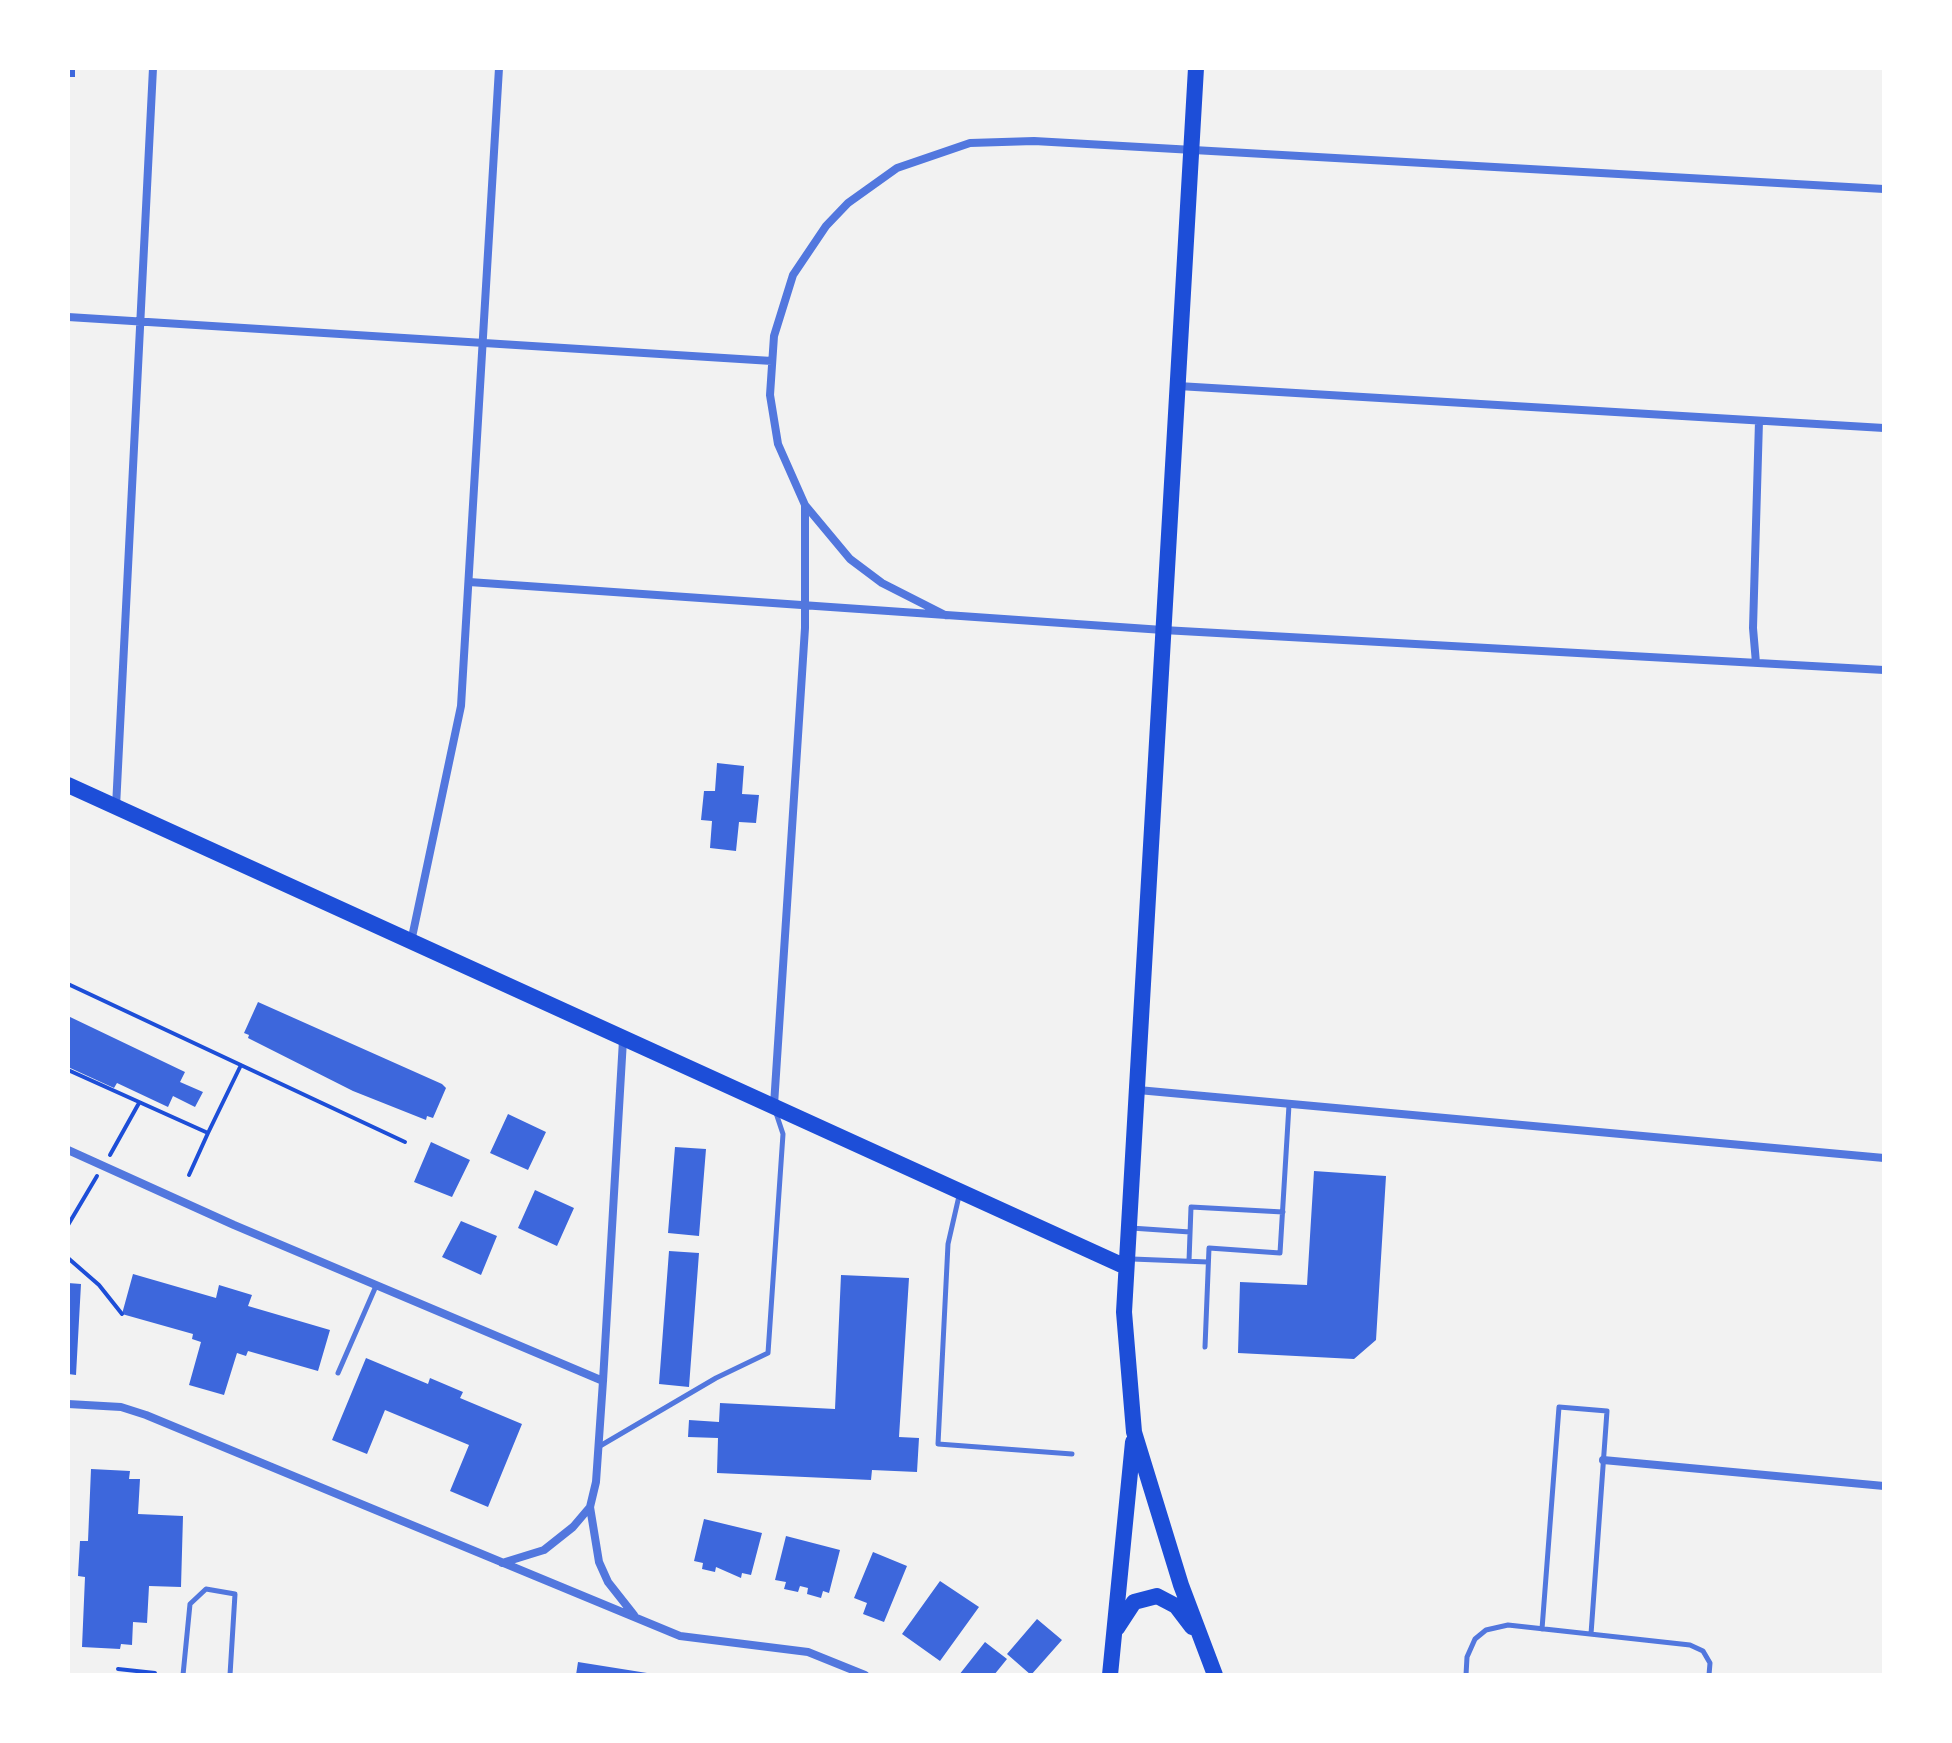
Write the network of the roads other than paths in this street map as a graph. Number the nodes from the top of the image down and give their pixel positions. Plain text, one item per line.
1 (153, 68) edge
2 (499, 68) edge
3 (1196, 68) edge
4 (1191, 150) junction
5 (1884, 189) edge
6 (68, 317) edge
7 (140, 323) junction
8 (484, 343) junction
9 (772, 361) junction
10 (1178, 386) junction
11 (1759, 421) junction
12 (1884, 428) edge
13 (805, 505) junction
14 (469, 582) junction
15 (805, 605) junction
16 (945, 615) junction
17 (1163, 630) junction
18 (1756, 663) junction
19 (1884, 670) edge
20 (68, 785) edge
21 (116, 808) junction
22 (411, 943) junction
23 (623, 1040) junction
24 (1138, 1090) junction
25 (1289, 1103) junction
26 (774, 1105) junction
27 (68, 1150) edge
28 (1884, 1158) edge
29 (960, 1191) junction
30 (1283, 1212) junction
31 (1129, 1227) junction
32 (1190, 1232) junction
33 (1189, 1261) junction
34 (1208, 1262) junction
35 (1126, 1263) junction
36 (376, 1285) junction
37 (1205, 1347) dead end
38 (338, 1373) dead end
39 (603, 1381) junction
40 (68, 1404) edge
41 (1134, 1432) junction
42 (599, 1446) junction
43 (1072, 1454) dead end
44 (1603, 1460) junction
45 (1884, 1486) edge
46 (590, 1507) junction
47 (500, 1564) junction
48 (637, 1618) junction
49 (1542, 1629) junction
50 (1591, 1634) junction
51 (1201, 1638) junction
52 (1112, 1639) junction
53 (183, 1675) edge
54 (230, 1675) edge
55 (865, 1675) edge
56 (1110, 1675) edge
57 (1215, 1675) edge
58 (1466, 1675) edge
59 (1709, 1675) edge

1 - 7 street
2 - 8 street
3 - 4 main road
4 - 5 street
4 - 9 street
4 - 10 main road
6 - 7 street
7 - 8 street
7 - 21 street
8 - 9 street
8 - 14 street
9 - 13 street
10 - 11 street
10 - 17 main road
11 - 12 street
11 - 18 street
13 - 15 street
13 - 16 street
14 - 15 street
14 - 22 street
15 - 16 street
15 - 26 street
16 - 17 street
17 - 18 street
17 - 24 main road
18 - 19 street
20 - 21 main road
21 - 22 main road
22 - 23 main road
23 - 26 main road
23 - 39 street
24 - 25 street
24 - 31 main road
25 - 28 street
25 - 30 lane
26 - 29 main road
26 - 42 lane
27 - 36 street
29 - 35 main road
29 - 43 lane
30 - 32 lane
30 - 34 lane
31 - 32 lane
31 - 35 main road
32 - 33 lane
33 - 34 lane
33 - 35 lane
34 - 37 lane
35 - 41 main road
36 - 38 lane
36 - 39 street
39 - 42 street
40 - 47 street
41 - 51 main road
41 - 52 main road
42 - 46 street
44 - 45 street
44 - 49 lane
44 - 50 lane
46 - 47 street
46 - 48 street
47 - 48 street
48 - 55 street
49 - 50 lane
49 - 58 lane
50 - 59 lane
51 - 52 main road
51 - 57 main road
52 - 56 main road
53 - 54 lane

